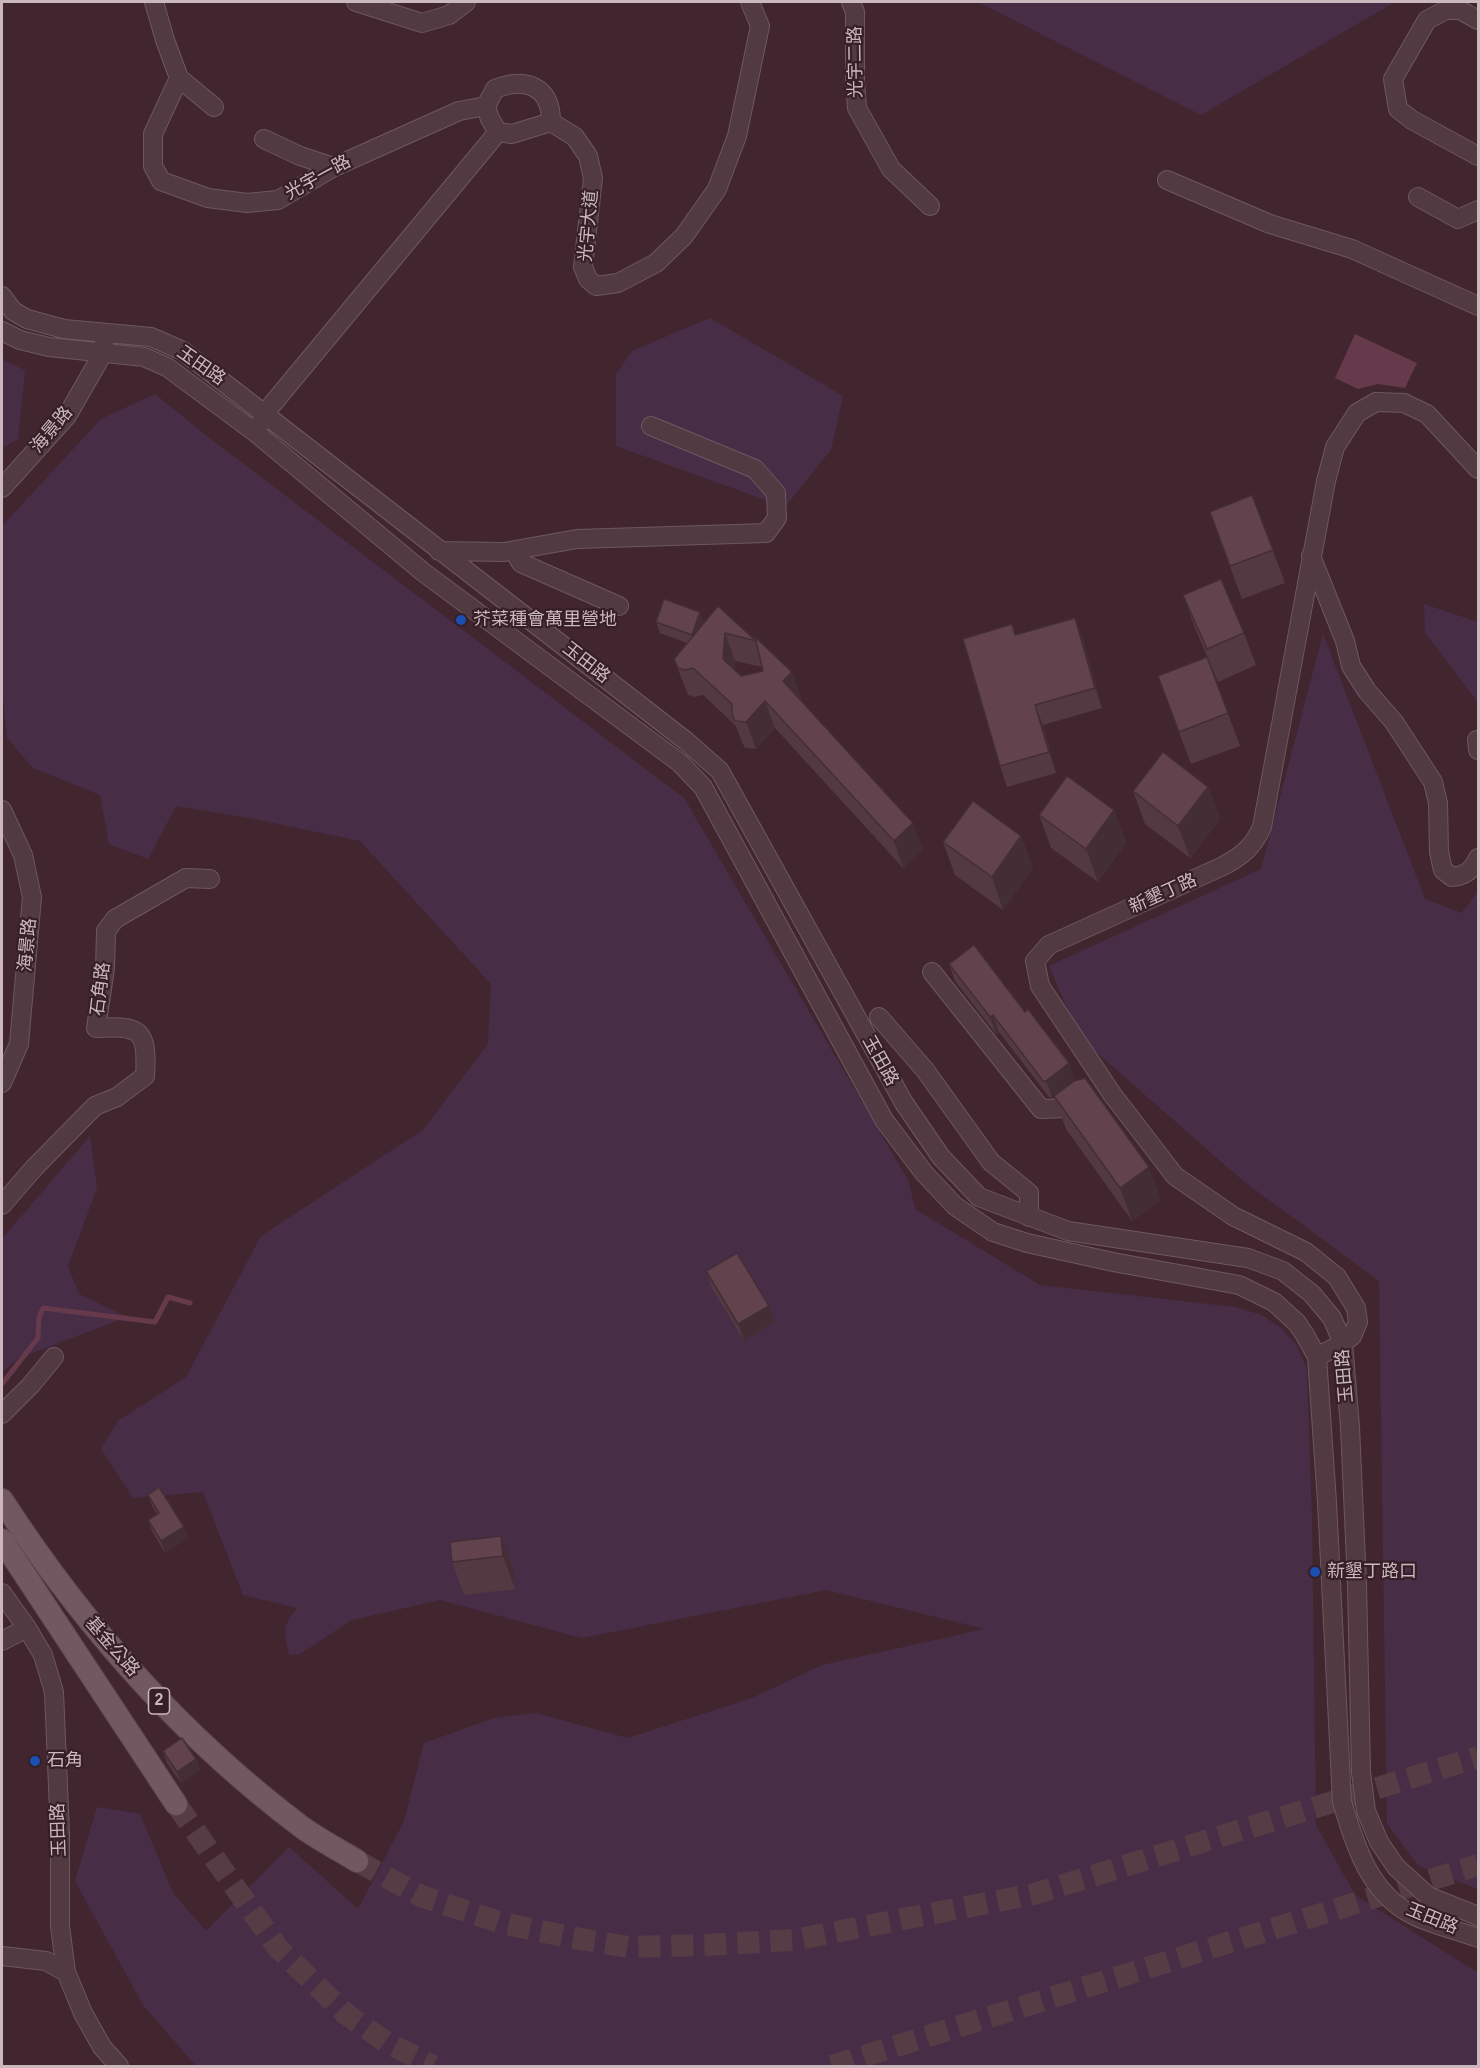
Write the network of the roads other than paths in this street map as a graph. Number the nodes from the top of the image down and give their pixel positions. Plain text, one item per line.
1 (154, 2) edge
2 (356, 2) edge
3 (466, 2) edge
4 (750, 2) edge
5 (851, 2) edge
6 (1479, 20) edge
7 (179, 78) junction
8 (214, 106) dead end
9 (486, 106) junction
10 (551, 122) junction
11 (498, 132) junction
12 (264, 139) dead end
13 (1479, 156) edge
14 (334, 167) junction
15 (1167, 180) dead end
16 (1418, 197) dead end
17 (930, 206) dead end
18 (1479, 210) edge
19 (2, 296) edge
20 (1479, 306) edge
21 (2, 331) edge
22 (106, 333) junction
23 (103, 353) junction
24 (265, 413) junction
25 (651, 426) dead end
26 (255, 434) junction
27 (1479, 470) edge
28 (2, 488) edge
29 (440, 550) junction
30 (514, 551) junction
31 (1311, 556) junction
32 (423, 572) junction
33 (619, 606) dead end
34 (2, 810) edge
35 (1479, 858) edge
36 (210, 879) dead end
37 (932, 972) dead end
38 (879, 1017) dead end
39 (2, 1083) edge
40 (1112, 1094) junction
41 (2, 1205) edge
42 (1029, 1217) junction
43 (1343, 1344) junction
44 (54, 1357) dead end
45 (1317, 1357) junction
46 (2, 1414) edge
47 (2, 1500) edge
48 (2, 1540) edge
49 (2, 1593) edge
50 (27, 1628) junction
51 (2, 1641) edge
52 (176, 1804) tunnel mouth
53 (357, 1861) tunnel mouth
54 (1479, 1916) edge
55 (1479, 1938) edge
56 (2, 1956) edge
57 (66, 1972) junction
58 (119, 2067) edge

1 - 7 street
2 - 3 street
4 - 10 street, 光宇大道
5 - 17 street, 光宇二路
6 - 13 street
7 - 8 street
7 - 14 street, 光宇一路
9 - 10 street
9 - 11 street
9 - 14 street, 光宇一路
10 - 11 street
11 - 24 street
12 - 14 street
15 - 20 street
16 - 18 street
19 - 22 street, 玉田路
21 - 23 street, 玉田路
22 - 23 street, 海景路
22 - 24 street, 玉田路
23 - 26 street, 玉田路
23 - 28 street, 海景路
24 - 26 street
24 - 29 street, 玉田路
25 - 30 street
26 - 32 street, 玉田路
27 - 31 street, 新墾丁路
29 - 30 street
29 - 32 street
29 - 42 street, 玉田路
30 - 33 street
31 - 35 street
31 - 40 street, 新墾丁路
32 - 45 street, 玉田路
34 - 39 street, 海景路
36 - 41 street, 石角路
37 - 40 street
38 - 42 street
40 - 43 street, 新墾丁路
42 - 43 street, 玉田路
43 - 45 street
43 - 54 street, 玉田路
44 - 46 street
45 - 55 street, 玉田路
47 - 53 main road, 基金公路 / 2
48 - 52 main road, 基金公路 / 2
49 - 50 street, 玉田路
50 - 51 street
50 - 57 street, 玉田路
56 - 57 street
57 - 58 street, 玉田路

